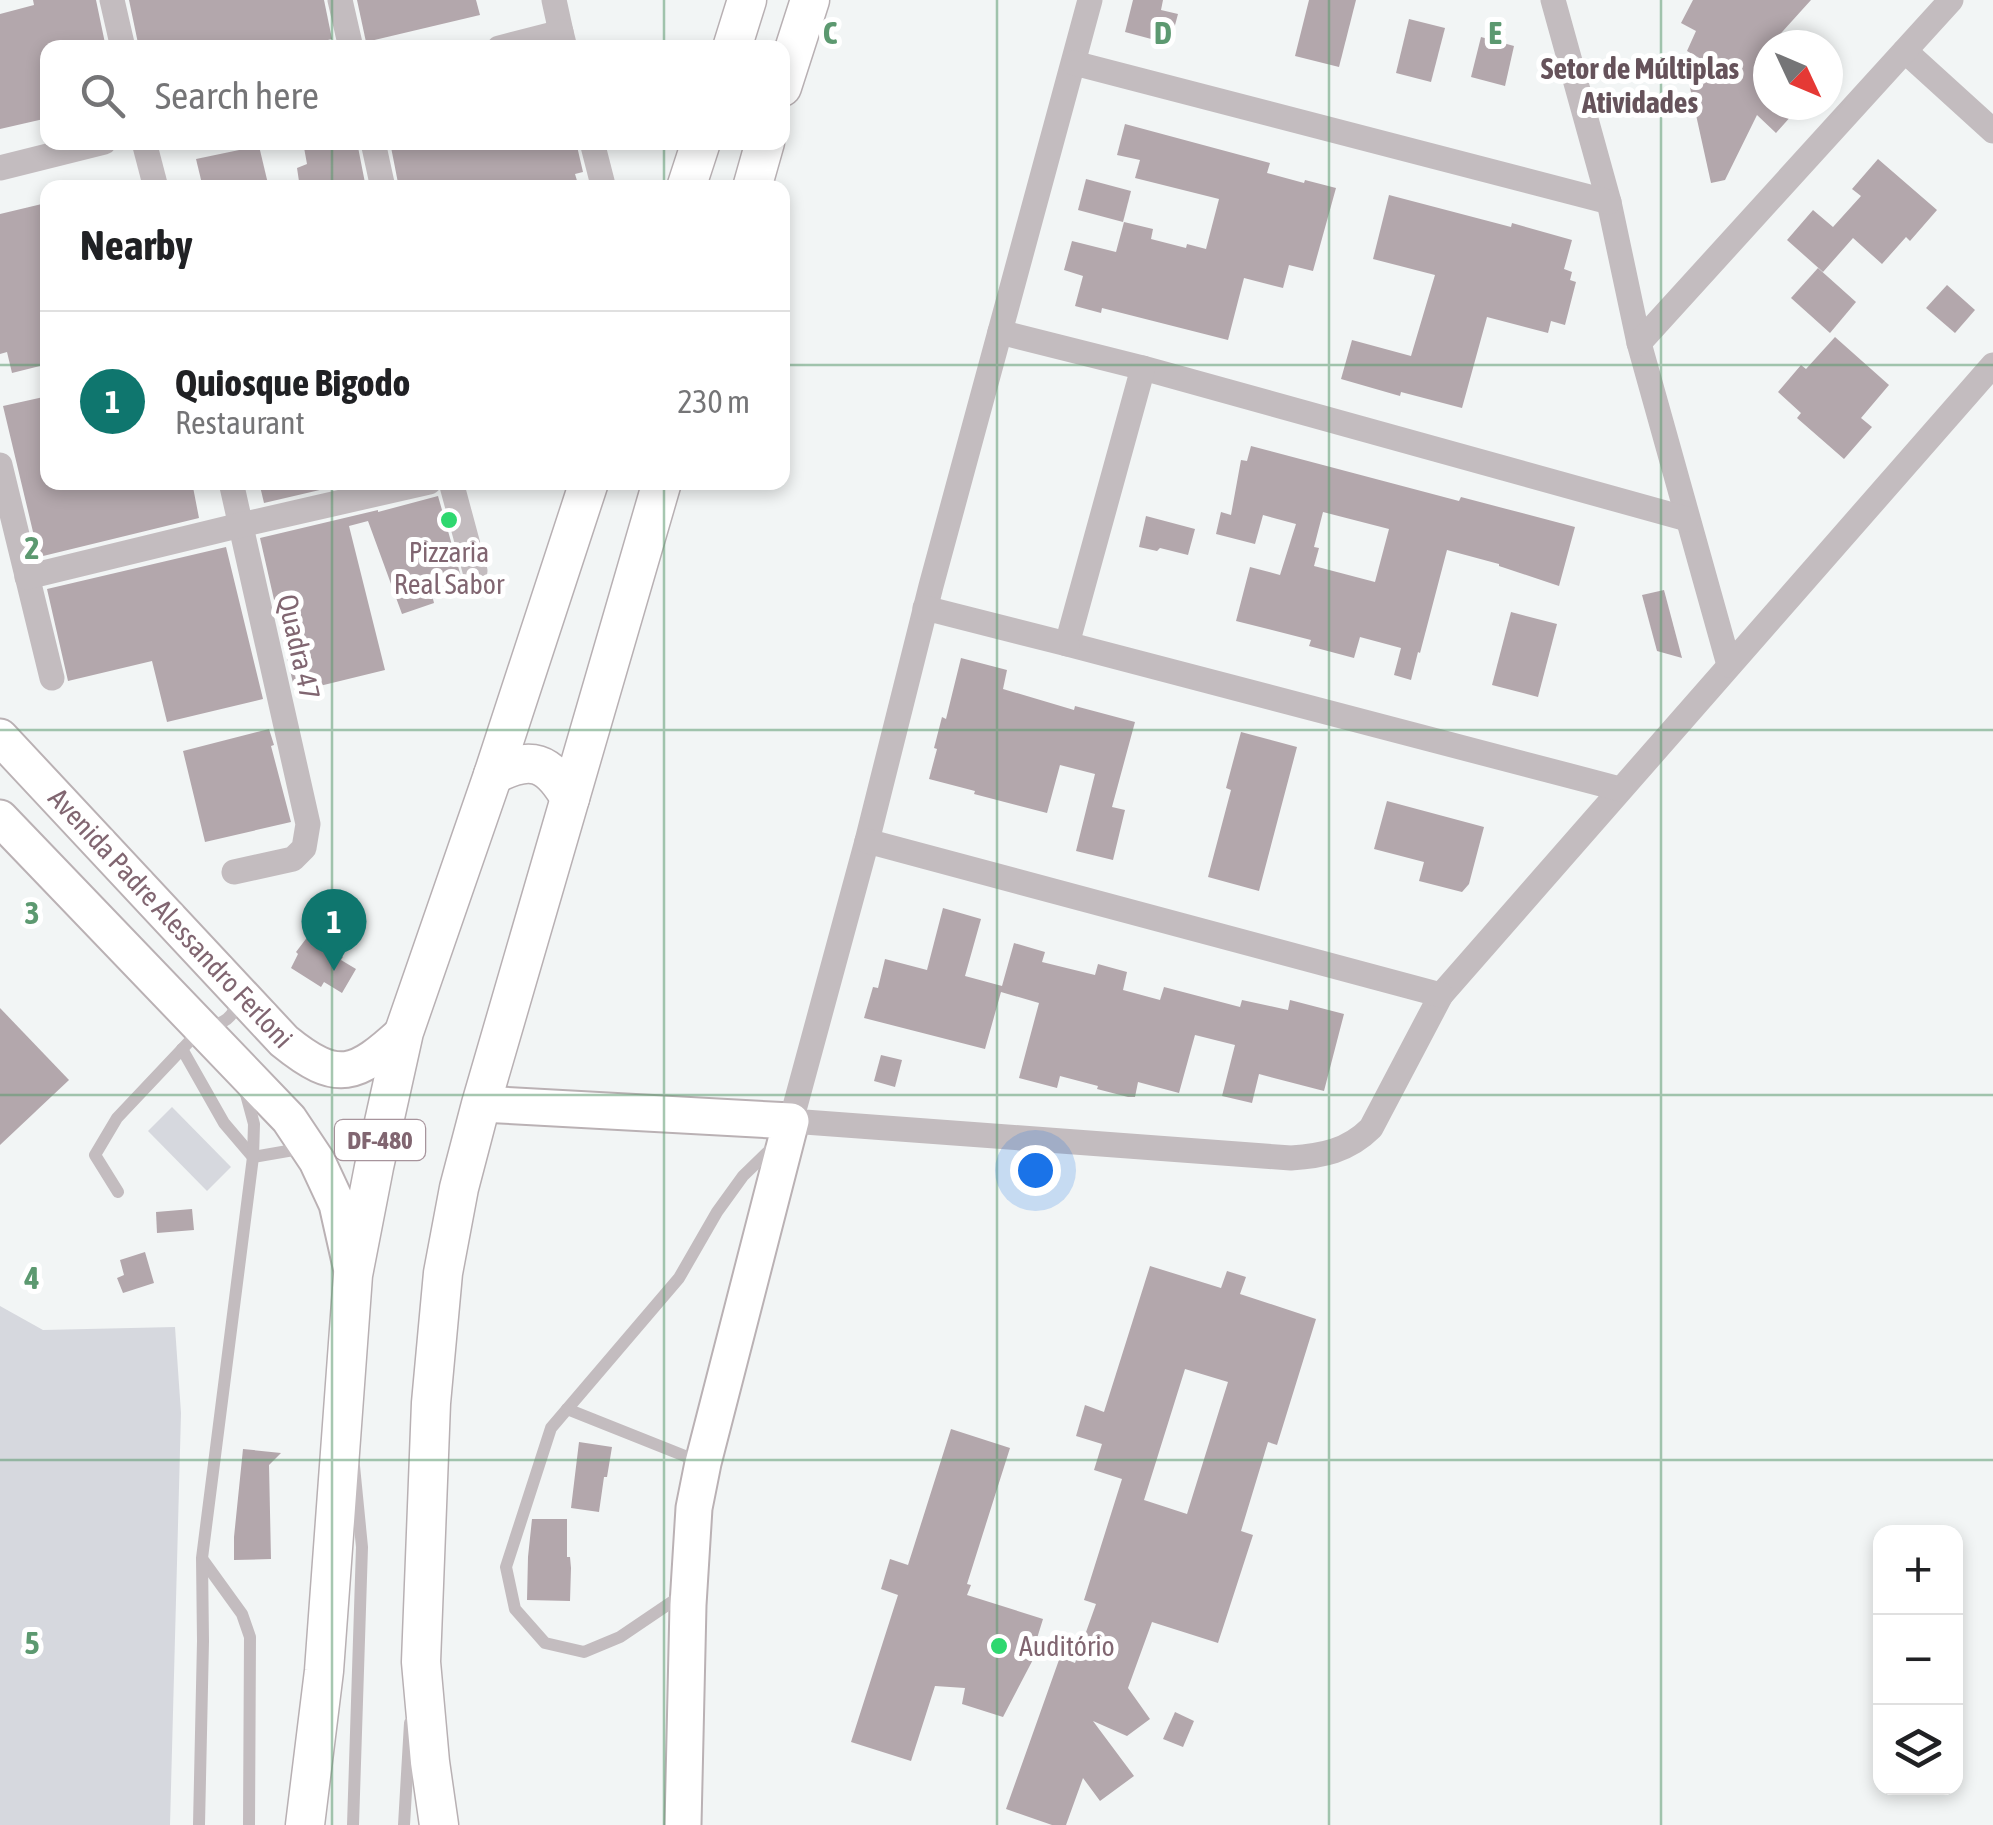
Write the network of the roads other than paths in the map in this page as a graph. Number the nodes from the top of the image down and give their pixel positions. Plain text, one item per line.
1 (112, 0) edge
2 (340, 0) edge
3 (554, 0) edge
4 (747, 0) edge
5 (810, 0) edge
6 (1090, 0) edge
7 (1553, 0) edge
8 (1951, 0) edge
9 (121, 40) edge
10 (349, 40) edge
11 (563, 40) edge
12 (734, 40) edge
13 (1905, 50) junction
14 (790, 63) edge
15 (1074, 63) junction
16 (1993, 131) edge
17 (72, 150) edge
18 (146, 150) edge
19 (375, 150) edge
20 (594, 150) edge
21 (698, 150) edge
22 (764, 150) edge
23 (0, 168) edge
24 (154, 180) edge
25 (382, 180) edge
26 (602, 180) edge
27 (688, 180) edge
28 (754, 180) edge
29 (1608, 202) junction
30 (1000, 332) junction
31 (1639, 343) junction
32 (1993, 365) edge
33 (1143, 368) junction
34 (0, 465) edge
35 (232, 490) edge
36 (393, 490) edge
37 (453, 490) edge
38 (586, 490) edge
39 (660, 490) edge
40 (1687, 519) junction
41 (241, 524) junction
42 (476, 572) dead end
43 (27, 576) junction
44 (925, 608) junction
45 (1067, 644) junction
46 (1729, 665) junction
47 (52, 678) dead end
48 (0, 738) edge
49 (493, 775) junction
50 (1620, 790) junction
51 (570, 798) junction
52 (0, 818) edge
53 (868, 841) junction
54 (234, 872) dead end
55 (233, 984) junction
56 (1440, 995) junction
57 (404, 1032) junction
58 (192, 1038) junction
59 (234, 1060) junction
60 (481, 1104) junction
61 (788, 1130) junction
62 (310, 1147) junction
63 (253, 1157) junction
64 (118, 1192) dead end
65 (353, 1275) junction
66 (567, 1409) junction
67 (342, 1420) junction
68 (703, 1463) junction
69 (202, 1558) junction
70 (690, 1589) junction
71 (421, 1662) junction
72 (199, 1825) edge
73 (249, 1825) edge
74 (305, 1825) edge
75 (353, 1825) edge
76 (404, 1825) edge
77 (439, 1825) edge
78 (683, 1825) edge

1 - 9 street
2 - 10 street
3 - 11 street
4 - 12 main road
5 - 14 main road
6 - 15 street
7 - 29 street
8 - 13 street
13 - 16 street
13 - 31 street
15 - 29 street
15 - 30 street
17 - 23 street
18 - 24 street
19 - 25 street
20 - 26 street
21 - 27 main road
22 - 28 main road
29 - 31 street
30 - 33 street
30 - 44 street
31 - 40 street
32 - 46 street
33 - 40 street
33 - 45 street
34 - 43 street
35 - 41 street, Quadra 47
36 - 41 street
37 - 42 street
38 - 49 main road, DF-480
39 - 51 main road, DF-480
40 - 46 street
41 - 43 street
41 - 54 street, Quadra 47
43 - 47 street
44 - 45 street
44 - 53 street
45 - 50 street
46 - 50 street
48 - 55 main road, Avenida Padre Alessandro Ferloni
49 - 51 main road
49 - 57 main road, DF-480
50 - 56 street
51 - 60 main road, DF-480
52 - 58 main road, Avenida Padre Alessandro Ferloni
53 - 56 street
53 - 61 street
55 - 57 main road, Avenida Padre Alessandro Ferloni
55 - 58 lane
56 - 61 street
57 - 65 main road, DF-480
58 - 59 main road, Avenida Padre Alessandro Ferloni
58 - 63 lane
58 - 64 lane
59 - 62 main road, Avenida Padre Alessandro Ferloni
59 - 63 lane
60 - 61 main road
60 - 71 main road, DF-480
61 - 66 lane
61 - 68 main road
62 - 63 lane
62 - 65 main road, Avenida Padre Alessandro Ferloni
63 - 69 lane
65 - 67 main road, DF-480
66 - 68 lane
66 - 70 lane
67 - 74 main road, DF-480
67 - 75 lane
68 - 70 main road
69 - 72 lane
69 - 73 lane
70 - 78 main road
71 - 76 lane
71 - 77 main road, DF-480

